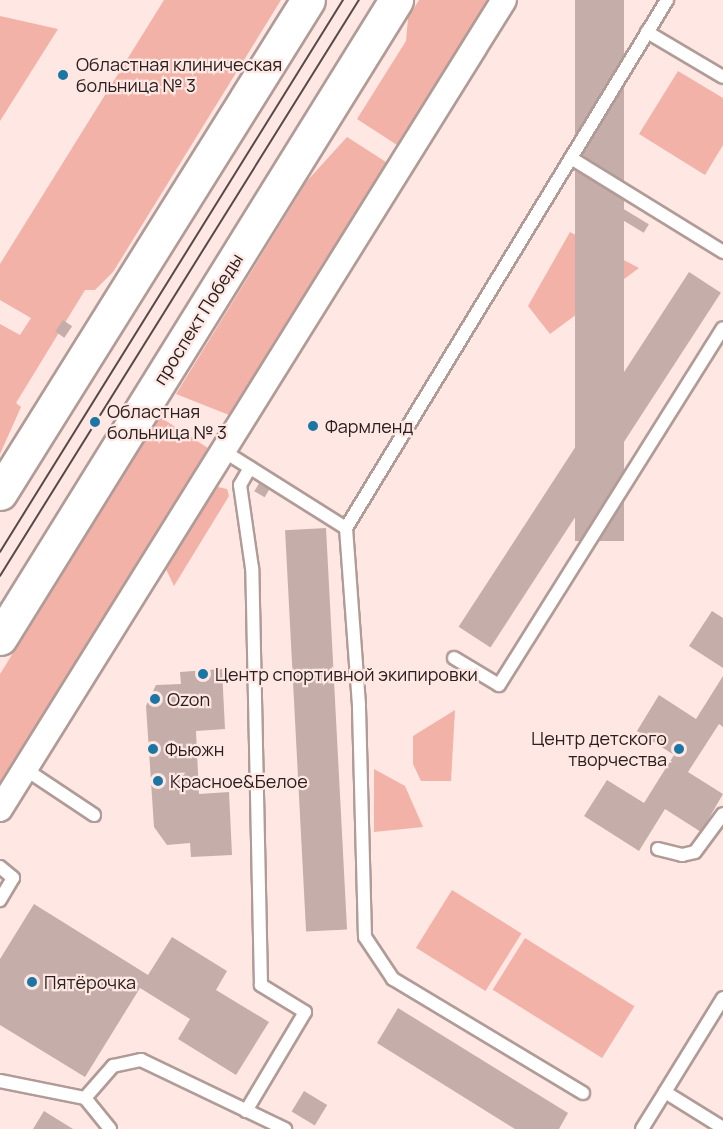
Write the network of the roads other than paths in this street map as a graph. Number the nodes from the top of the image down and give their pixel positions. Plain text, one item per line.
1 (308, 0) edge
2 (396, 0) edge
3 (504, 0) edge
4 (667, 0) edge
5 (647, 32) junction
6 (723, 77) edge
7 (570, 158) junction
8 (723, 252) edge
9 (723, 328) edge
10 (222, 450) junction
11 (250, 468) junction
12 (0, 493) edge
13 (346, 528) junction
14 (0, 638) edge
15 (454, 658) dead end
16 (25, 769) junction
17 (0, 809) edge
18 (723, 814) edge
19 (94, 815) dead end
20 (658, 849) dead end
21 (0, 867) edge
22 (0, 900) edge
23 (723, 998) edge
24 (0, 1081) edge
25 (665, 1092) junction
26 (583, 1093) dead end
27 (86, 1098) junction
28 (246, 1111) junction
29 (723, 1128) edge
30 (110, 1129) edge
31 (285, 1129) edge
32 (642, 1129) edge

1 - 12 main road
2 - 14 main road, проспект Победы
3 - 10 street
4 - 5 lane
5 - 6 lane
5 - 7 lane
7 - 8 lane
7 - 13 lane
9 - 15 lane
10 - 11 lane
10 - 16 street
11 - 13 lane
11 - 28 lane
13 - 26 lane
16 - 17 street
16 - 19 lane
18 - 20 lane
21 - 22 lane
23 - 25 lane
24 - 27 lane
25 - 29 lane
25 - 32 lane
27 - 28 lane
27 - 30 lane
28 - 31 lane

